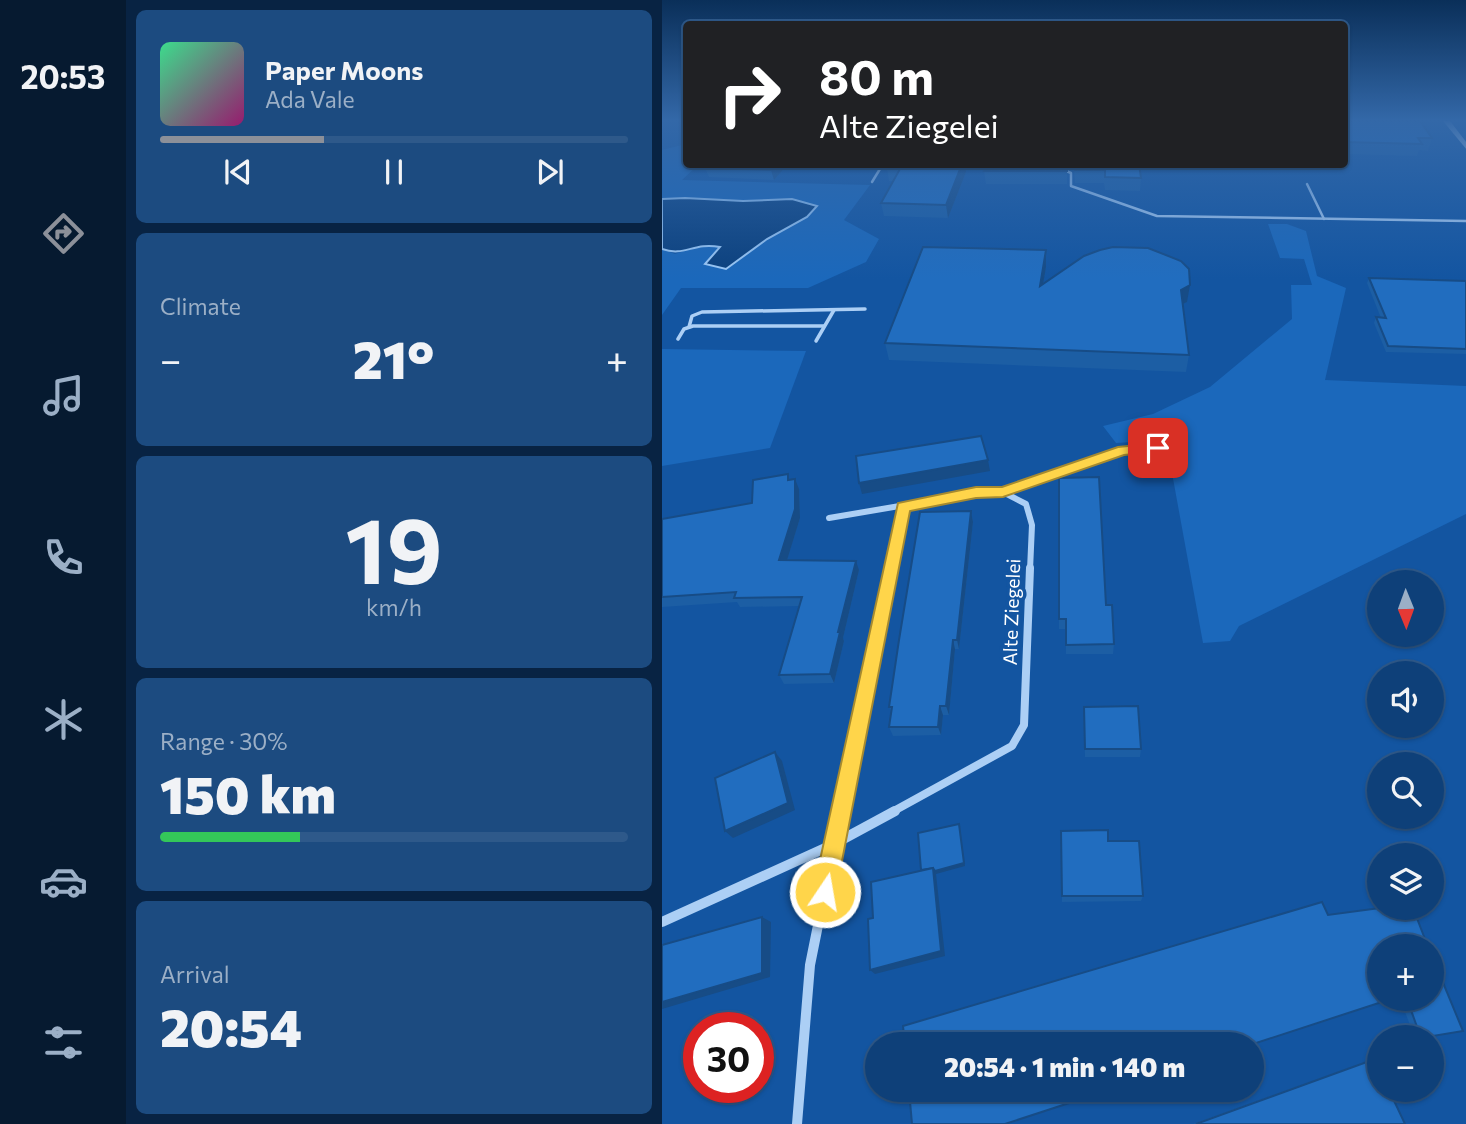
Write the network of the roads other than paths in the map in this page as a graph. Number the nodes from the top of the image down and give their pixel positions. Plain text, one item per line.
1 (877, 173) edge
2 (1071, 173) edge
3 (873, 182) dead end
4 (1307, 184) dead end
5 (1324, 219) junction
6 (1466, 221) edge
7 (865, 309) dead end
8 (834, 310) junction
9 (824, 326) junction
10 (689, 327) junction
11 (678, 339) dead end
12 (816, 341) dead end
13 (1158, 448) dead end
14 (1003, 492) junction
15 (903, 507) junction
16 (828, 518) dead end
17 (834, 844) junction
18 (662, 922) edge
19 (797, 1124) edge

1 - 3 lane
2 - 5 lane
4 - 5 lane
5 - 6 lane
7 - 8 lane
8 - 9 lane
8 - 10 lane
9 - 10 lane
9 - 12 lane
10 - 11 lane
13 - 14 street
14 - 15 street
14 - 17 street, Alte Ziegelei
15 - 16 street
15 - 17 street
17 - 18 street
17 - 19 street

